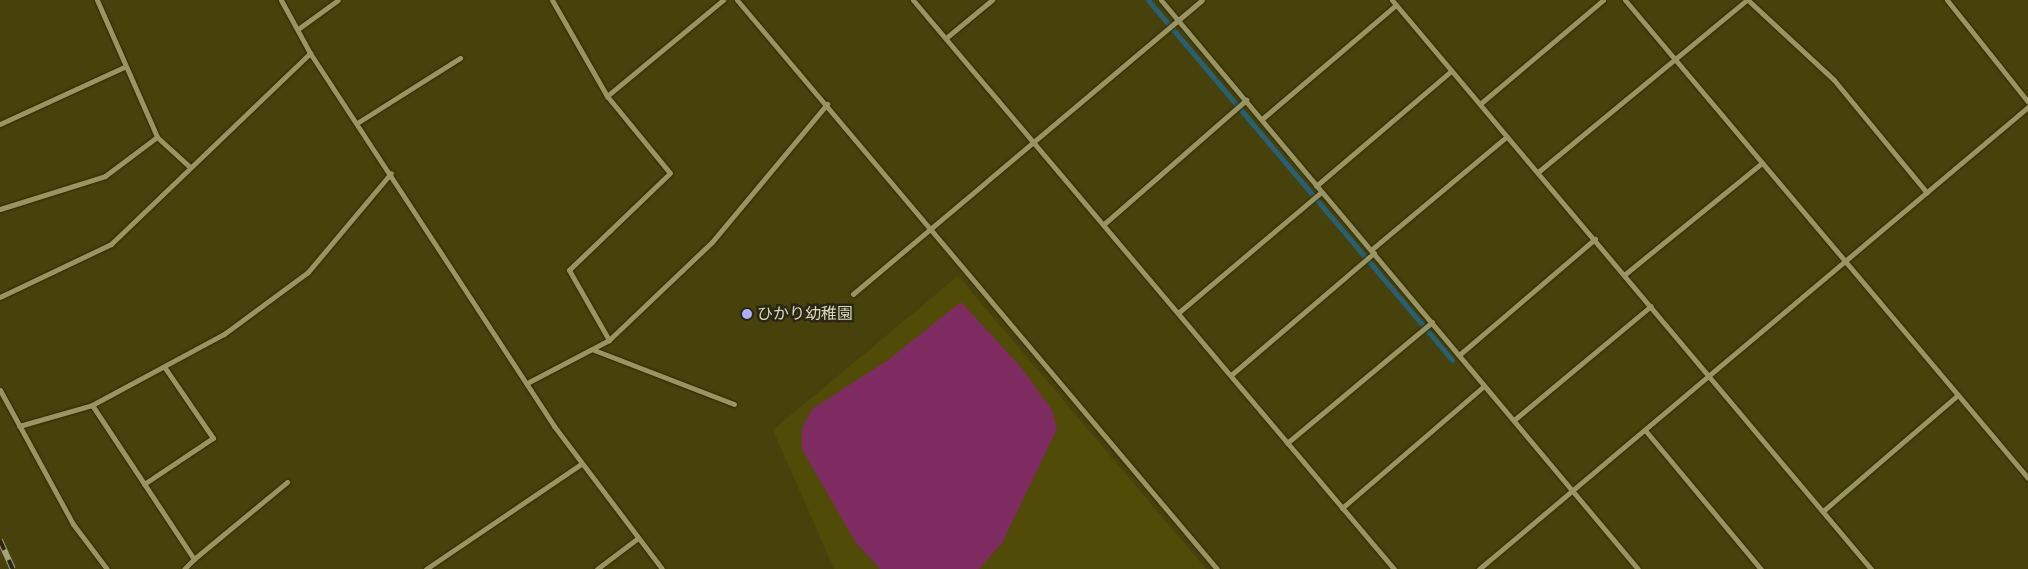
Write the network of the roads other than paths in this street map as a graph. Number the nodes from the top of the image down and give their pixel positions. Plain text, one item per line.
1 (97, 0) edge
2 (281, 0) edge
3 (338, 0) edge
4 (552, 0) edge
5 (724, 0) edge
6 (738, 0) edge
7 (913, 0) edge
8 (992, 0) edge
9 (1161, 0) edge
10 (1202, 0) edge
11 (1392, 0) edge
12 (1603, 0) edge
13 (1625, 0) edge
14 (1748, 0) edge
15 (1947, 0) edge
16 (1396, 5) junction
17 (1176, 23) junction
18 (298, 29) junction
19 (946, 38) junction
20 (310, 54) junction
21 (460, 58) dead end
22 (1675, 59) junction
23 (124, 67) junction
24 (1450, 72) junction
25 (608, 96) junction
26 (1246, 100) junction
27 (2028, 102) edge
28 (827, 104) junction
29 (1480, 104) junction
30 (2028, 107) edge
31 (1262, 119) junction
32 (357, 123) junction
33 (0, 124) edge
34 (157, 137) junction
35 (1506, 137) junction
36 (1034, 144) junction
37 (1762, 163) junction
38 (190, 167) junction
39 (1538, 172) junction
40 (391, 173) junction
41 (1316, 186) junction
42 (1319, 193) junction
43 (1927, 193) junction
44 (0, 209) edge
45 (1104, 224) junction
46 (930, 230) junction
47 (1596, 239) junction
48 (1372, 253) junction
49 (1845, 262) junction
50 (1624, 275) junction
51 (852, 294) dead end
52 (0, 296) edge
53 (1651, 306) junction
54 (1178, 313) junction
55 (1432, 322) junction
56 (609, 340) junction
57 (594, 350) junction
58 (1459, 355) junction
59 (165, 368) junction
60 (1231, 375) junction
61 (1708, 376) junction
62 (529, 382) junction
63 (1484, 386) junction
64 (0, 390) edge
65 (1958, 395) junction
66 (734, 404) dead end
67 (92, 405) junction
68 (1514, 420) junction
69 (19, 426) junction
70 (1645, 430) junction
71 (1287, 443) junction
72 (581, 464) junction
73 (2028, 478) edge
74 (288, 482) dead end
75 (144, 484) junction
76 (1573, 491) junction
77 (1342, 508) junction
78 (1823, 511) junction
79 (638, 538) junction
80 (194, 559) junction
81 (107, 569) edge
82 (184, 569) edge
83 (426, 569) edge
84 (597, 569) edge
85 (662, 569) edge
86 (1217, 569) edge
87 (1394, 569) edge
88 (1479, 569) edge
89 (1638, 569) edge
90 (1761, 569) edge
91 (1871, 569) edge

1 - 23 street
2 - 18 street
3 - 18 street
4 - 25 street
5 - 25 street
6 - 28 street
7 - 19 street
8 - 19 street
9 - 17 street
10 - 17 street
11 - 16 street
12 - 29 street
13 - 22 street
14 - 22 street
14 - 43 street
15 - 27 street
16 - 24 street
16 - 31 street
17 - 26 street
17 - 36 street
18 - 20 street
19 - 36 street
20 - 32 street
20 - 38 street
21 - 32 street
22 - 37 street
22 - 39 street
23 - 33 street
23 - 34 street
24 - 29 street
24 - 41 street
25 - 56 street
26 - 31 street
26 - 45 street
28 - 46 street
28 - 56 street
29 - 35 street
30 - 43 street
31 - 41 street
32 - 40 street
34 - 38 street
34 - 44 street
35 - 39 street
35 - 48 street
36 - 45 street
36 - 46 street
37 - 49 street
37 - 50 street
38 - 52 street
39 - 47 street
40 - 59 street
40 - 62 street
41 - 42 street
42 - 48 street
42 - 54 street
43 - 49 street
45 - 54 street
46 - 51 street
46 - 86 street
47 - 50 street
47 - 58 street
48 - 55 street
48 - 60 street
49 - 61 street
49 - 65 street
50 - 53 street
53 - 61 street
53 - 68 street
54 - 60 street
55 - 58 street
55 - 71 street
56 - 57 street
57 - 62 street
57 - 66 street
58 - 63 street
59 - 67 street
59 - 75 street
60 - 71 street
61 - 70 street
61 - 78 street
62 - 72 street
63 - 68 street
63 - 77 street
64 - 69 street
65 - 73 street
65 - 78 street
67 - 69 street
67 - 75 street
68 - 76 street
69 - 81 street
70 - 76 street
70 - 90 street
71 - 77 street
72 - 79 street
72 - 83 street
74 - 80 street
75 - 80 street
76 - 88 street
76 - 89 street
77 - 87 street
78 - 91 street
79 - 84 street
79 - 85 street
80 - 82 street

